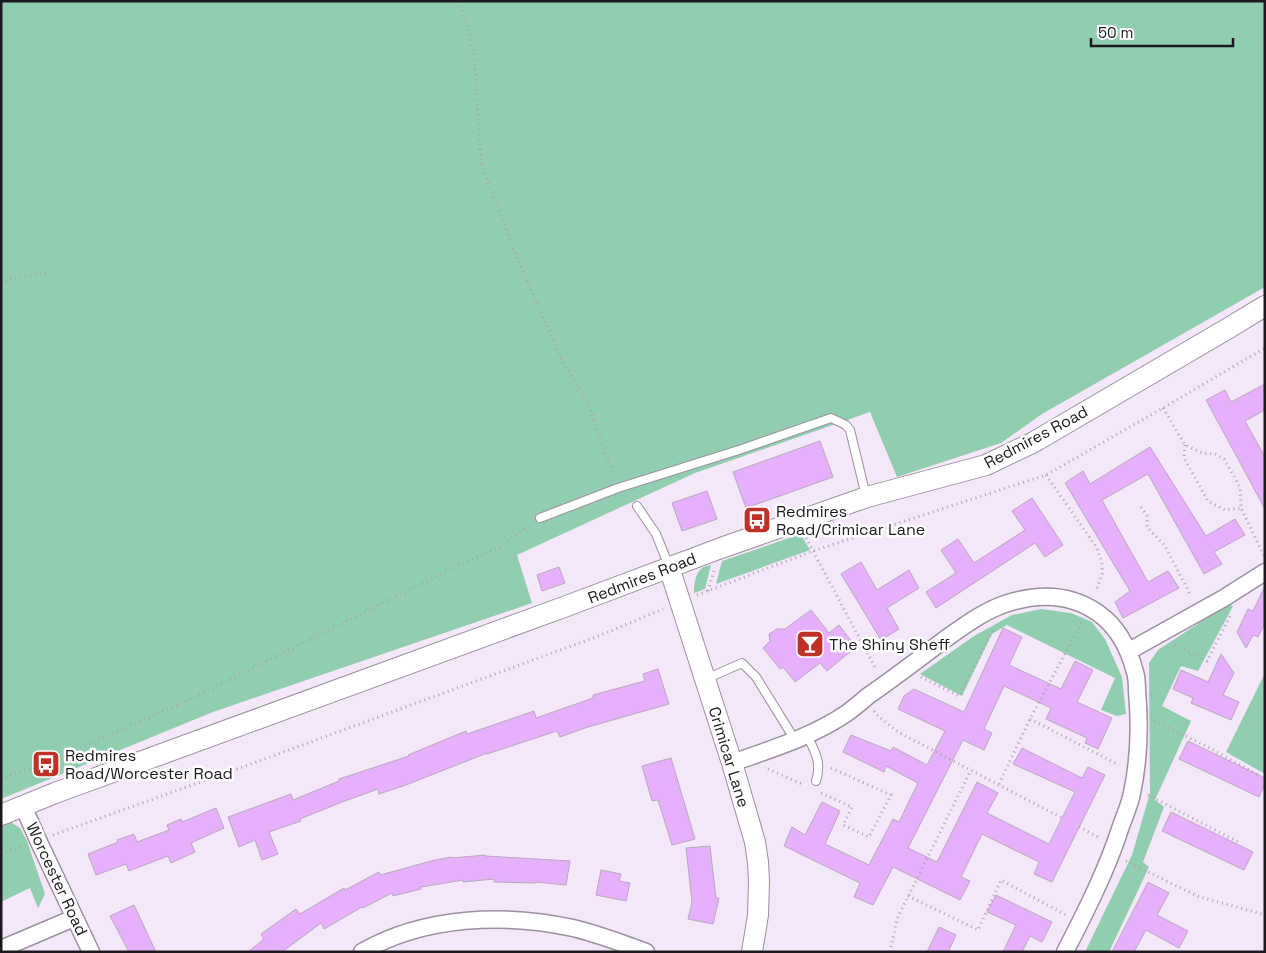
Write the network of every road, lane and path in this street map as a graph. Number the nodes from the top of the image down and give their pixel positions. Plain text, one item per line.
1 (460, 1) edge
2 (53, 272) dead end
3 (1, 284) edge
4 (1265, 306) edge
5 (1163, 408) dead end
6 (1185, 445) junction
7 (1046, 475) dead end
8 (618, 488) junction
9 (867, 497) junction
10 (637, 506) dead end
11 (1141, 507) dead end
12 (1241, 508) junction
13 (540, 518) joint
14 (796, 522) junction
15 (1265, 556) edge
16 (669, 567) junction
17 (1265, 572) edge
18 (1246, 584) junction
19 (680, 602) junction
20 (1007, 603) junction
21 (1090, 607) junction
22 (1199, 612) junction
23 (1156, 635) junction
24 (1128, 651) junction
25 (905, 670) junction
26 (704, 680) junction
27 (884, 685) junction
28 (866, 698) junction
29 (1138, 716) junction
30 (1030, 720) junction
31 (801, 738) junction
32 (739, 761) junction
33 (819, 763) junction
34 (971, 770) junction
35 (1260, 776) dead end
36 (1, 779) edge
37 (816, 781) dead end
38 (1134, 781) junction
39 (999, 784) junction
40 (808, 787) dead end
41 (817, 791) dead end
42 (23, 806) junction
43 (1, 815) edge
44 (1062, 818) dead end
45 (1079, 827) dead end
46 (38, 840) junction
47 (1240, 843) dead end
48 (1, 854) edge
49 (1112, 854) junction
50 (908, 896) junction
51 (1265, 915) edge
52 (74, 918) junction
53 (1080, 923) junction
54 (1, 949) edge
55 (91, 952) edge
56 (362, 952) edge
57 (646, 952) edge
58 (752, 952) edge
59 (890, 952) edge
60 (1065, 952) edge

1 - 8 path
2 - 3 path
4 - 9 street, Redmires Road
5 - 6 path
6 - 12 path
6 - 12 path
7 - 21 path
8 - 9 lane
8 - 13 lane
9 - 14 street, Redmires Road
10 - 16 lane
11 - 22 path
12 - 15 path
13 - 36 path
14 - 16 street, Redmires Road
14 - 27 path
16 - 19 street, Crimicar Lane
16 - 42 street, Redmires Road
17 - 18 street
18 - 22 street
18 - 23 path
19 - 26 street, Crimicar Lane
19 - 46 path
20 - 21 street
20 - 25 street
20 - 25 path
21 - 24 street
21 - 30 path
22 - 23 street
23 - 24 street
24 - 29 street
25 - 27 street
26 - 31 lane
26 - 32 street, Crimicar Lane
27 - 28 street
28 - 31 street
28 - 34 path
29 - 35 path
29 - 38 street
30 - 38 path
30 - 39 path
31 - 32 street
31 - 33 lane
32 - 40 path
32 - 58 street, Crimicar Lane
33 - 37 lane
33 - 41 path
34 - 39 path
34 - 50 path
38 - 47 path
38 - 49 street
39 - 44 path
42 - 43 street, Redmires Road
42 - 46 street, Worcester Road
45 - 49 path
46 - 48 path
46 - 52 street, Worcester Road
49 - 51 path
49 - 53 street
50 - 53 path
50 - 59 path
52 - 54 street
52 - 55 street, Worcester Road
53 - 60 street
56 - 57 street

